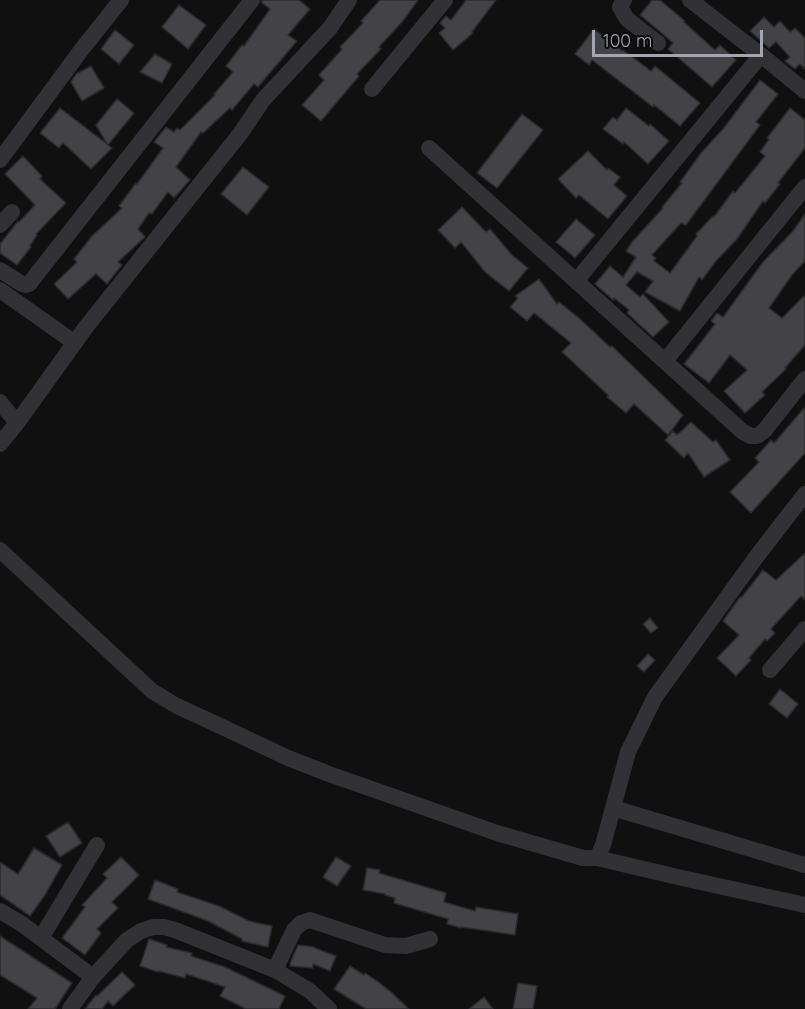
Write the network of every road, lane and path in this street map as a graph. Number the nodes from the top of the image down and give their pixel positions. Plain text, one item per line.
1 (121, 0) edge
2 (252, 0) edge
3 (349, 0) edge
4 (445, 0) edge
5 (624, 0) edge
6 (690, 0) edge
7 (658, 43) dead end
8 (761, 55) junction
9 (372, 89) dead end
10 (805, 91) edge
11 (429, 148) dead end
12 (0, 160) edge
13 (805, 187) edge
14 (0, 270) edge
15 (576, 280) junction
16 (0, 290) edge
17 (75, 343) junction
18 (665, 361) junction
19 (805, 380) edge
20 (0, 402) edge
21 (17, 423) junction
22 (0, 444) edge
23 (805, 494) edge
24 (0, 550) edge
25 (805, 629) edge
26 (770, 670) dead end
27 (613, 807) junction
28 (98, 845) dead end
29 (597, 858) junction
30 (805, 865) edge
31 (805, 905) edge
32 (0, 911) edge
33 (41, 938) junction
34 (430, 939) dead end
35 (275, 970) junction
36 (93, 977) junction
37 (70, 1009) edge
38 (329, 1009) edge

1 - 12 street
2 - 14 street
3 - 17 street
4 - 9 street
5 - 7 street
6 - 8 street
8 - 10 street
8 - 15 street
11 - 15 street
13 - 18 street
15 - 18 street
16 - 17 street
17 - 21 street
18 - 19 street
20 - 21 street
21 - 22 street
23 - 27 street
24 - 29 street
25 - 26 street
27 - 29 street
27 - 30 street
28 - 33 street
29 - 31 street
32 - 33 street
33 - 36 street
34 - 35 street
35 - 36 street
35 - 38 street
36 - 37 street

